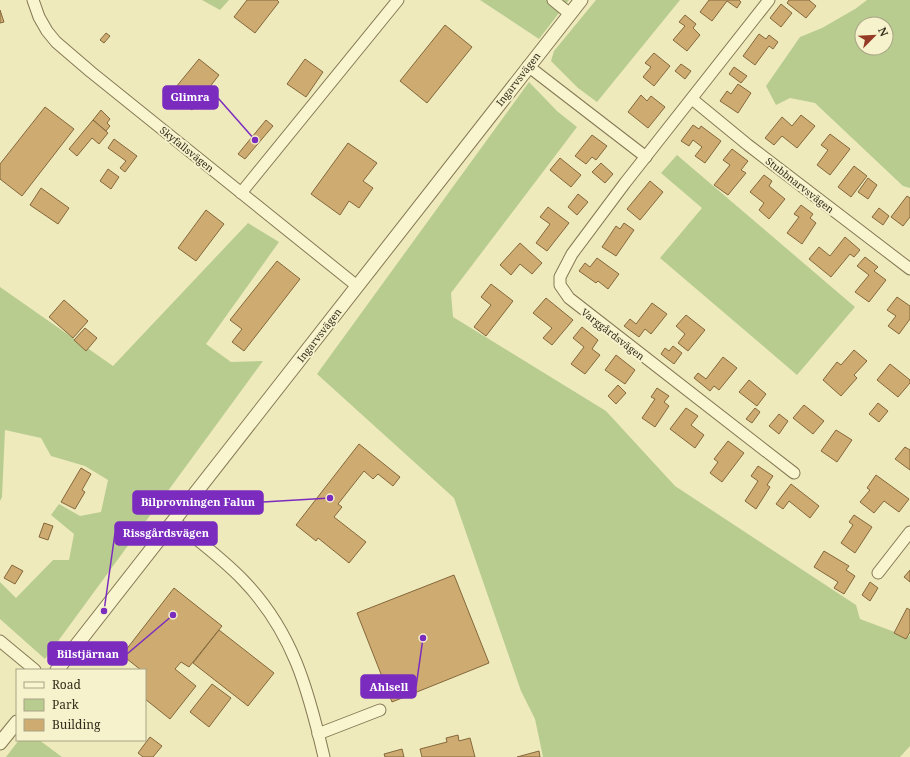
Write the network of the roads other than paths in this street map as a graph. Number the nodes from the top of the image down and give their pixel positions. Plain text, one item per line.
1 (33, 0) edge
2 (398, 0) edge
3 (553, 0) edge
4 (581, 0) edge
5 (769, 0) edge
6 (570, 14) junction
7 (528, 66) junction
8 (692, 99) junction
9 (646, 157) junction
10 (241, 193) junction
11 (910, 269) edge
12 (356, 286) junction
13 (794, 473) dead end
14 (174, 521) junction
15 (910, 532) edge
16 (878, 573) dead end
17 (0, 641) edge
18 (34, 669) edge
19 (58, 669) edge
20 (380, 710) dead end
21 (16, 723) edge
22 (318, 734) junction
23 (0, 743) edge
24 (324, 757) edge

1 - 10 street, Skyfallsvägen
2 - 10 street
3 - 6 street
4 - 6 street, Ingarvsvägen
5 - 8 street, Varggårdsvägen
6 - 7 street, Ingarvsvägen
7 - 9 street
7 - 12 street, Ingarvsvägen
8 - 9 street, Varggårdsvägen
8 - 11 street, Stubbnarvsvägen
9 - 13 street, Varggårdsvägen
10 - 12 street, Skyfallsvägen
12 - 14 street, Ingarvsvägen
14 - 19 street, Ingarvsvägen
14 - 22 street
15 - 16 street
17 - 18 street
20 - 22 street
21 - 23 street
22 - 24 street

